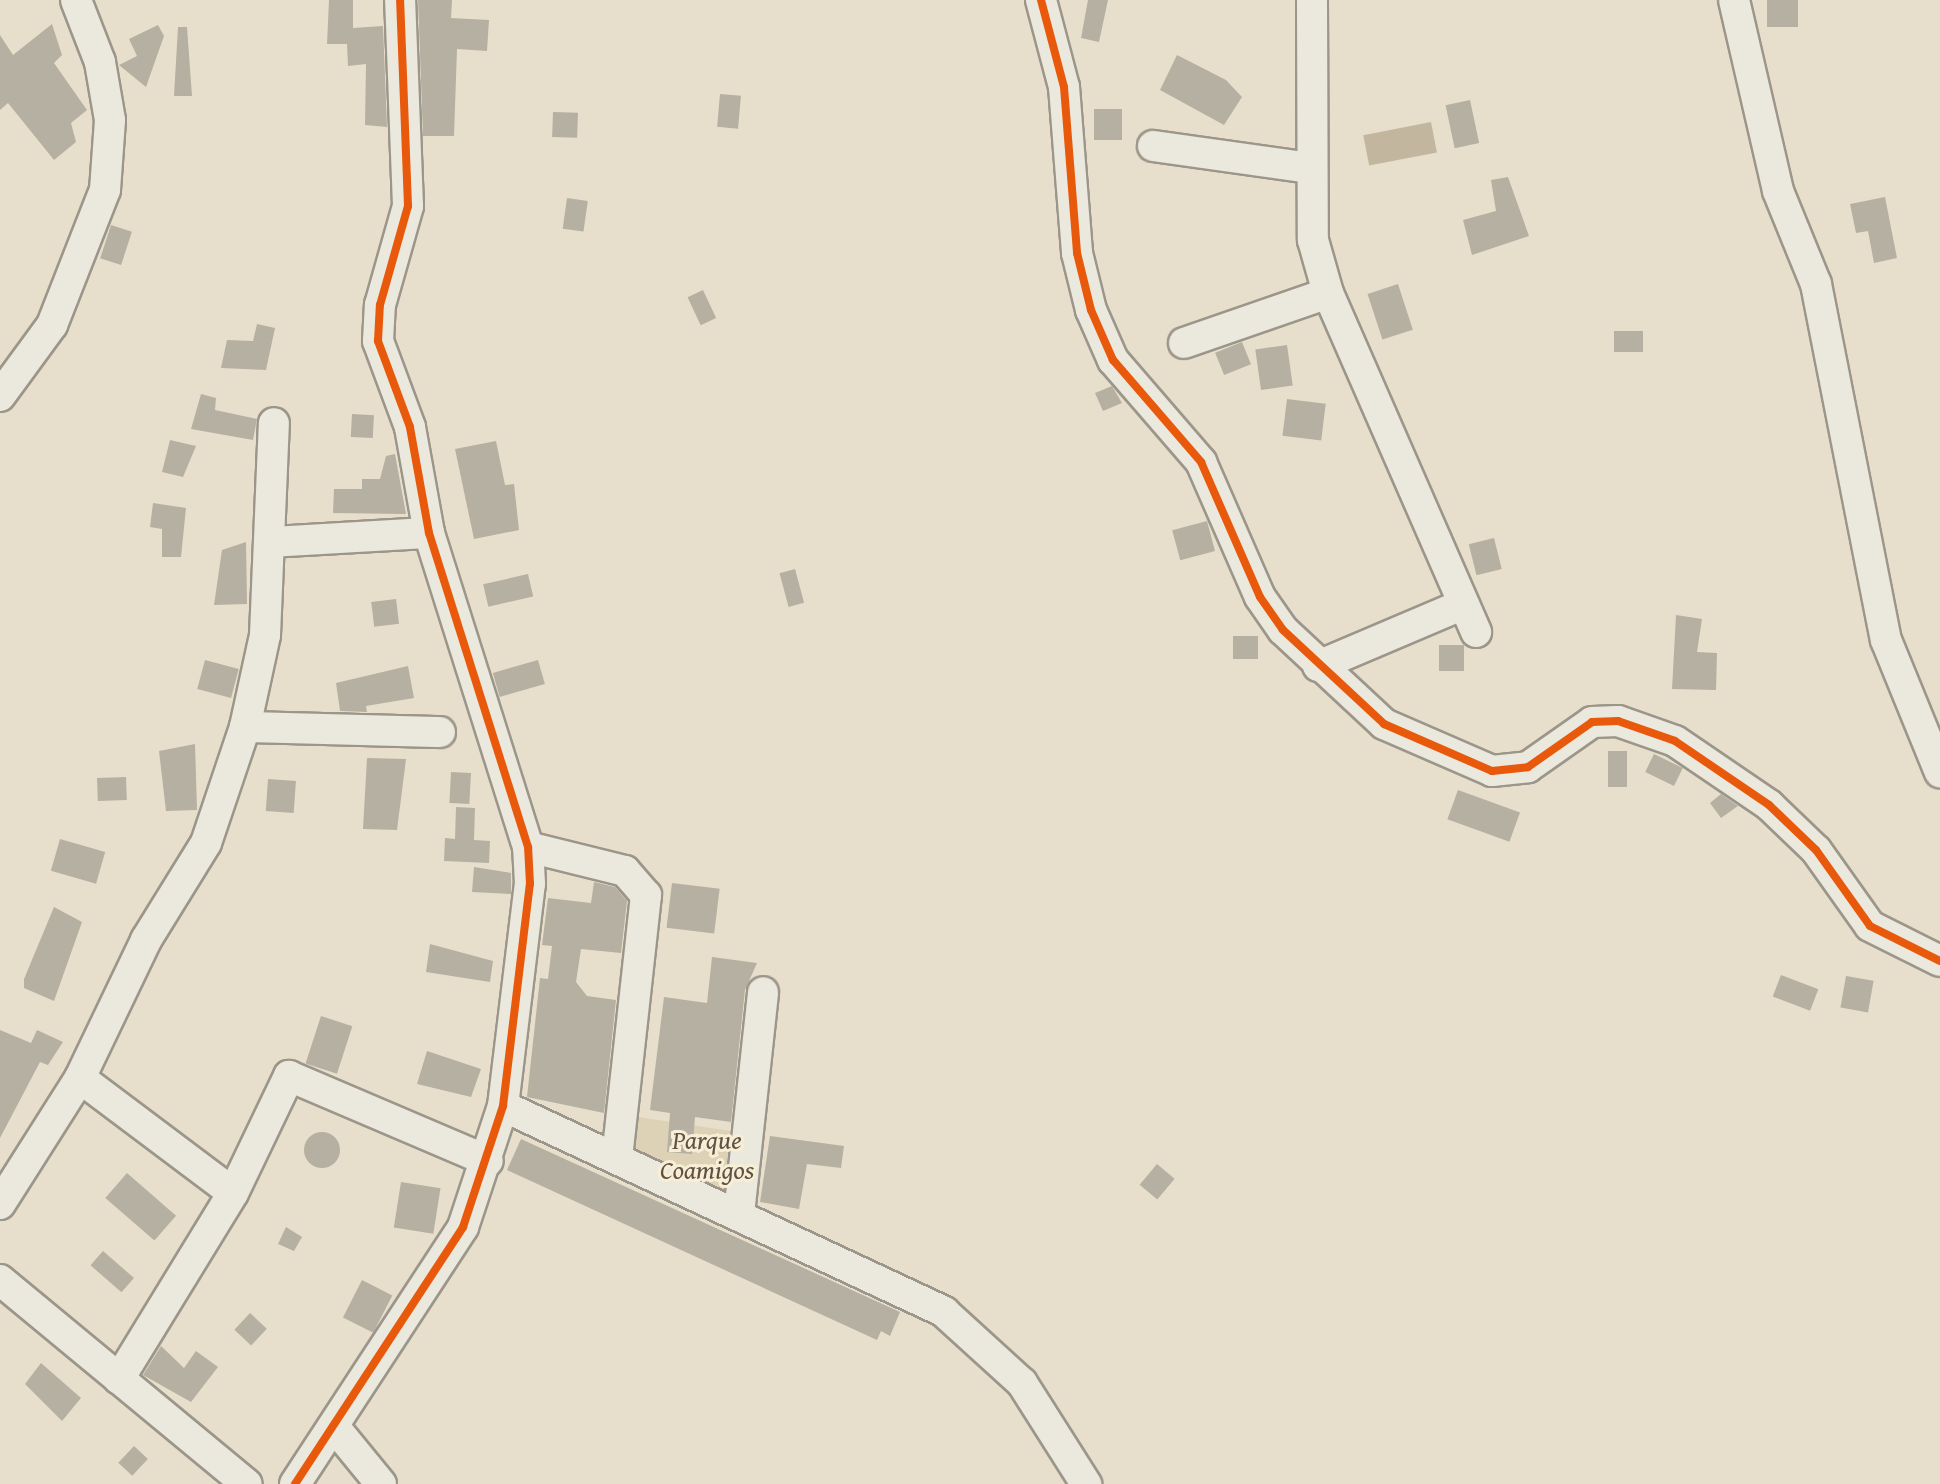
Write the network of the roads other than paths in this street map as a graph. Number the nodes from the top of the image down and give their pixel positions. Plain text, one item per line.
1 (76, 0) edge
2 (400, 0) edge
3 (1041, 0) edge
4 (1312, 0) edge
5 (1734, 0) edge
6 (1153, 146) dead end
7 (1310, 168) junction
8 (1328, 293) junction
9 (1184, 343) dead end
10 (0, 396) edge
11 (274, 423) dead end
12 (429, 533) junction
13 (271, 542) junction
14 (1318, 666) junction
15 (245, 727) junction
16 (440, 732) dead end
17 (1940, 772) edge
18 (528, 847) junction
19 (1940, 961) edge
20 (763, 992) dead end
21 (80, 1078) junction
22 (503, 1106) junction
23 (617, 1156) junction
24 (488, 1161) junction
25 (233, 1193) junction
26 (0, 1204) edge
27 (739, 1214) junction
28 (0, 1280) edge
29 (119, 1379) junction
30 (336, 1429) junction
31 (247, 1484) edge
32 (295, 1484) edge
33 (381, 1484) edge
34 (1086, 1484) edge

1 - 10 street
2 - 12 street
3 - 14 street
4 - 7 street
5 - 17 street
6 - 7 street
7 - 8 street
8 - 9 street
8 - 14 street
11 - 13 street
12 - 13 street
12 - 18 street
13 - 15 street
14 - 19 street
15 - 16 street
15 - 21 street
18 - 22 street
18 - 23 street
20 - 27 street
21 - 25 street
21 - 26 street
22 - 23 street
22 - 24 street
23 - 27 street
24 - 25 street
24 - 30 street
25 - 29 street
27 - 34 street
28 - 29 street
29 - 31 street
30 - 32 street
30 - 33 street

